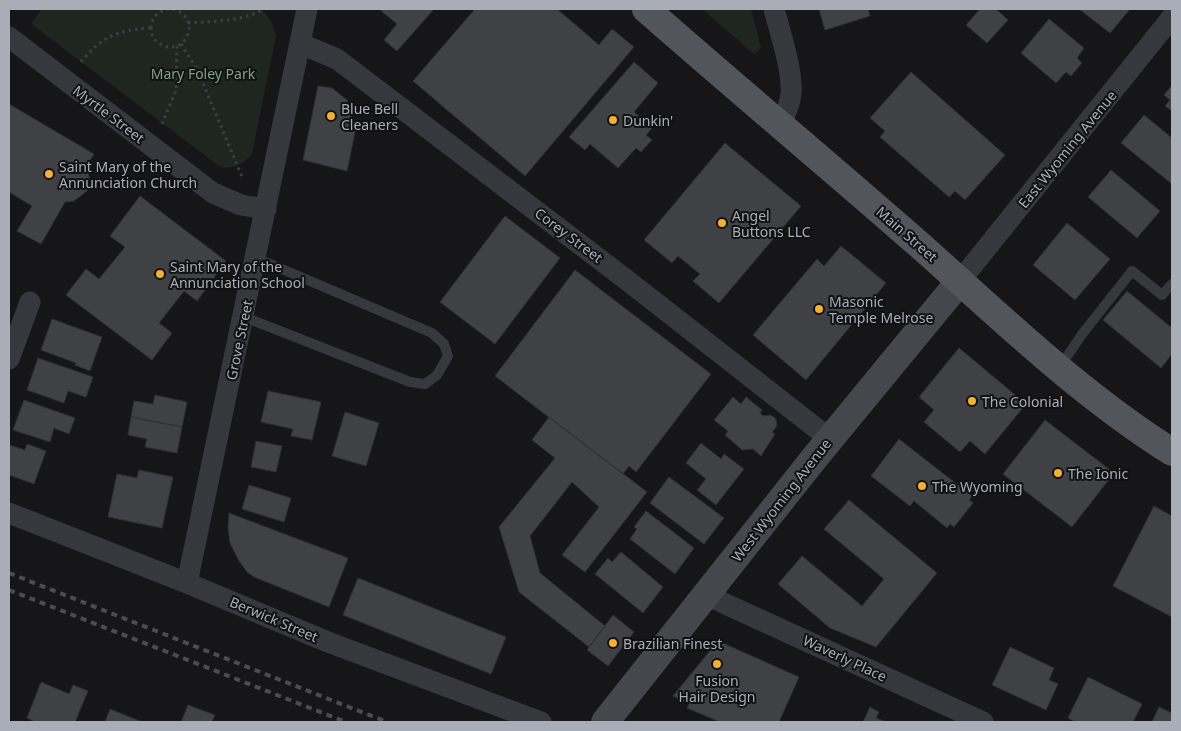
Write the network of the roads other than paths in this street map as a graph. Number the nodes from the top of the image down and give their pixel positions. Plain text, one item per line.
1 (308, 9) edge
2 (646, 9) edge
3 (774, 9) edge
4 (1172, 17) edge
5 (9, 37) edge
6 (300, 44) junction
7 (780, 124) junction
8 (260, 208) junction
9 (256, 258) junction
10 (960, 281) junction
11 (1172, 284) edge
12 (30, 302) dead end
13 (244, 317) junction
14 (9, 359) edge
15 (1059, 369) junction
16 (830, 439) junction
17 (1172, 452) edge
18 (9, 513) edge
19 (187, 583) junction
20 (706, 595) junction
21 (541, 722) edge
22 (606, 722) edge
23 (983, 722) edge

1 - 6 street, Grove Street
2 - 7 main road, Main Street
3 - 7 street
4 - 10 street, East Wyoming Avenue
5 - 8 street, Myrtle Street
6 - 8 street, Grove Street
6 - 16 street, Corey Street
7 - 10 main road, Main Street
8 - 9 street, Grove Street
9 - 13 street, Grove Street
9 - 13 lane
10 - 15 main road, Main Street
10 - 16 main road, West Wyoming Avenue
11 - 15 lane
12 - 14 street
13 - 19 street, Grove Street
15 - 17 main road, Main Street
16 - 20 main road, West Wyoming Avenue
18 - 19 street, Berwick Street
19 - 21 street, Berwick Street
20 - 22 main road, West Wyoming Avenue
20 - 23 street, Waverly Place

